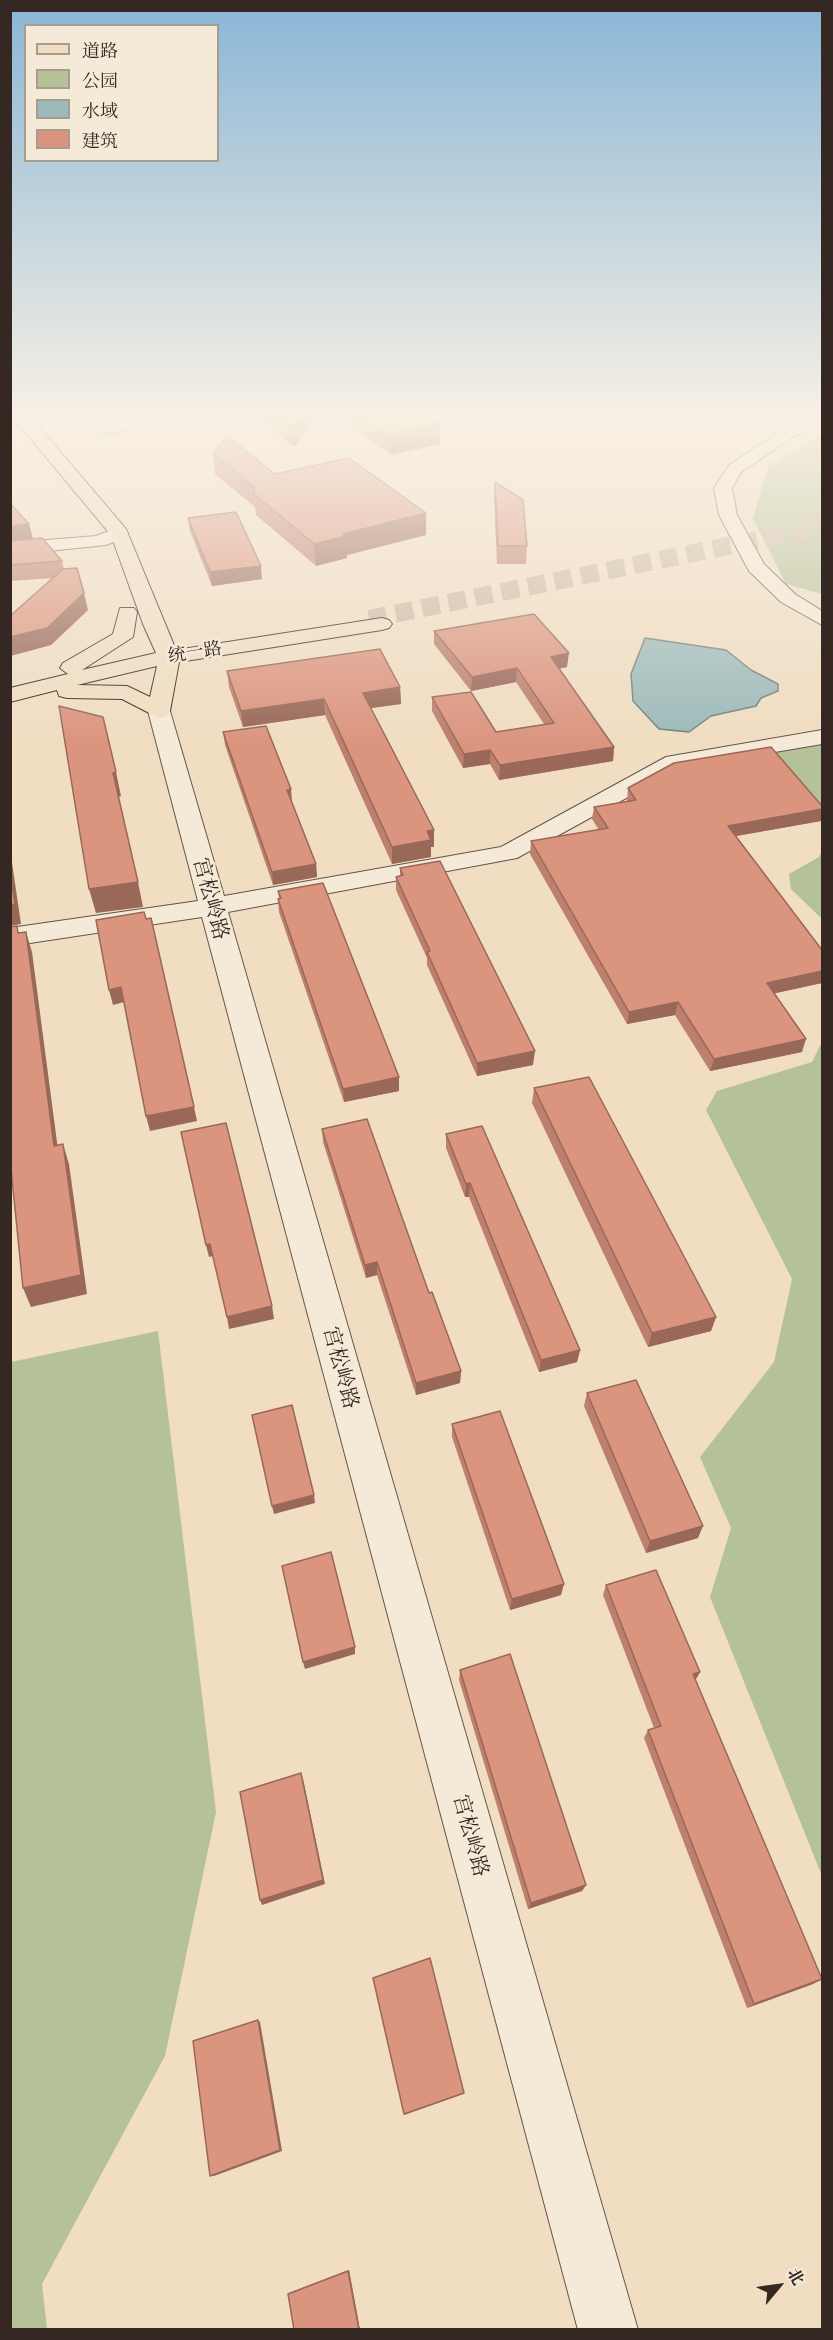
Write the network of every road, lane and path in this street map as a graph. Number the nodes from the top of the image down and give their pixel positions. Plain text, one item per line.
1 (86, 523) edge
2 (110, 523) edge
3 (733, 523) edge
4 (118, 533) junction
5 (99, 541) junction
6 (10, 549) edge
7 (109, 561) dead end
8 (120, 592) dead end
9 (127, 612) junction
10 (822, 620) edge
11 (153, 624) junction
12 (213, 644) junction
13 (167, 654) junction
14 (145, 657) junction
15 (71, 668) junction
16 (15, 690) edge
17 (159, 711) junction
18 (822, 737) edge
19 (212, 907) junction
20 (10, 937) edge
21 (609, 2330) edge

1 - 5 main road
2 - 4 main road
3 - 10 street
4 - 5 street
4 - 11 main road
5 - 6 street
5 - 7 main road
8 - 9 main road, 宫松岭路
9 - 14 main road, 宫松岭路
9 - 15 main road
11 - 12 main road
11 - 13 main road
12 - 13 main road, 统一路
12 - 13 main road, 统一路
13 - 14 main road, 统一路
13 - 17 main road
14 - 15 main road, 统一路
14 - 16 main road, 统一路
14 - 17 main road, 宫松岭路
15 - 16 main road, 统一路
16 - 17 main road
17 - 19 street, 宫松岭路
18 - 19 street
19 - 20 street
19 - 21 street, 宫松岭路

